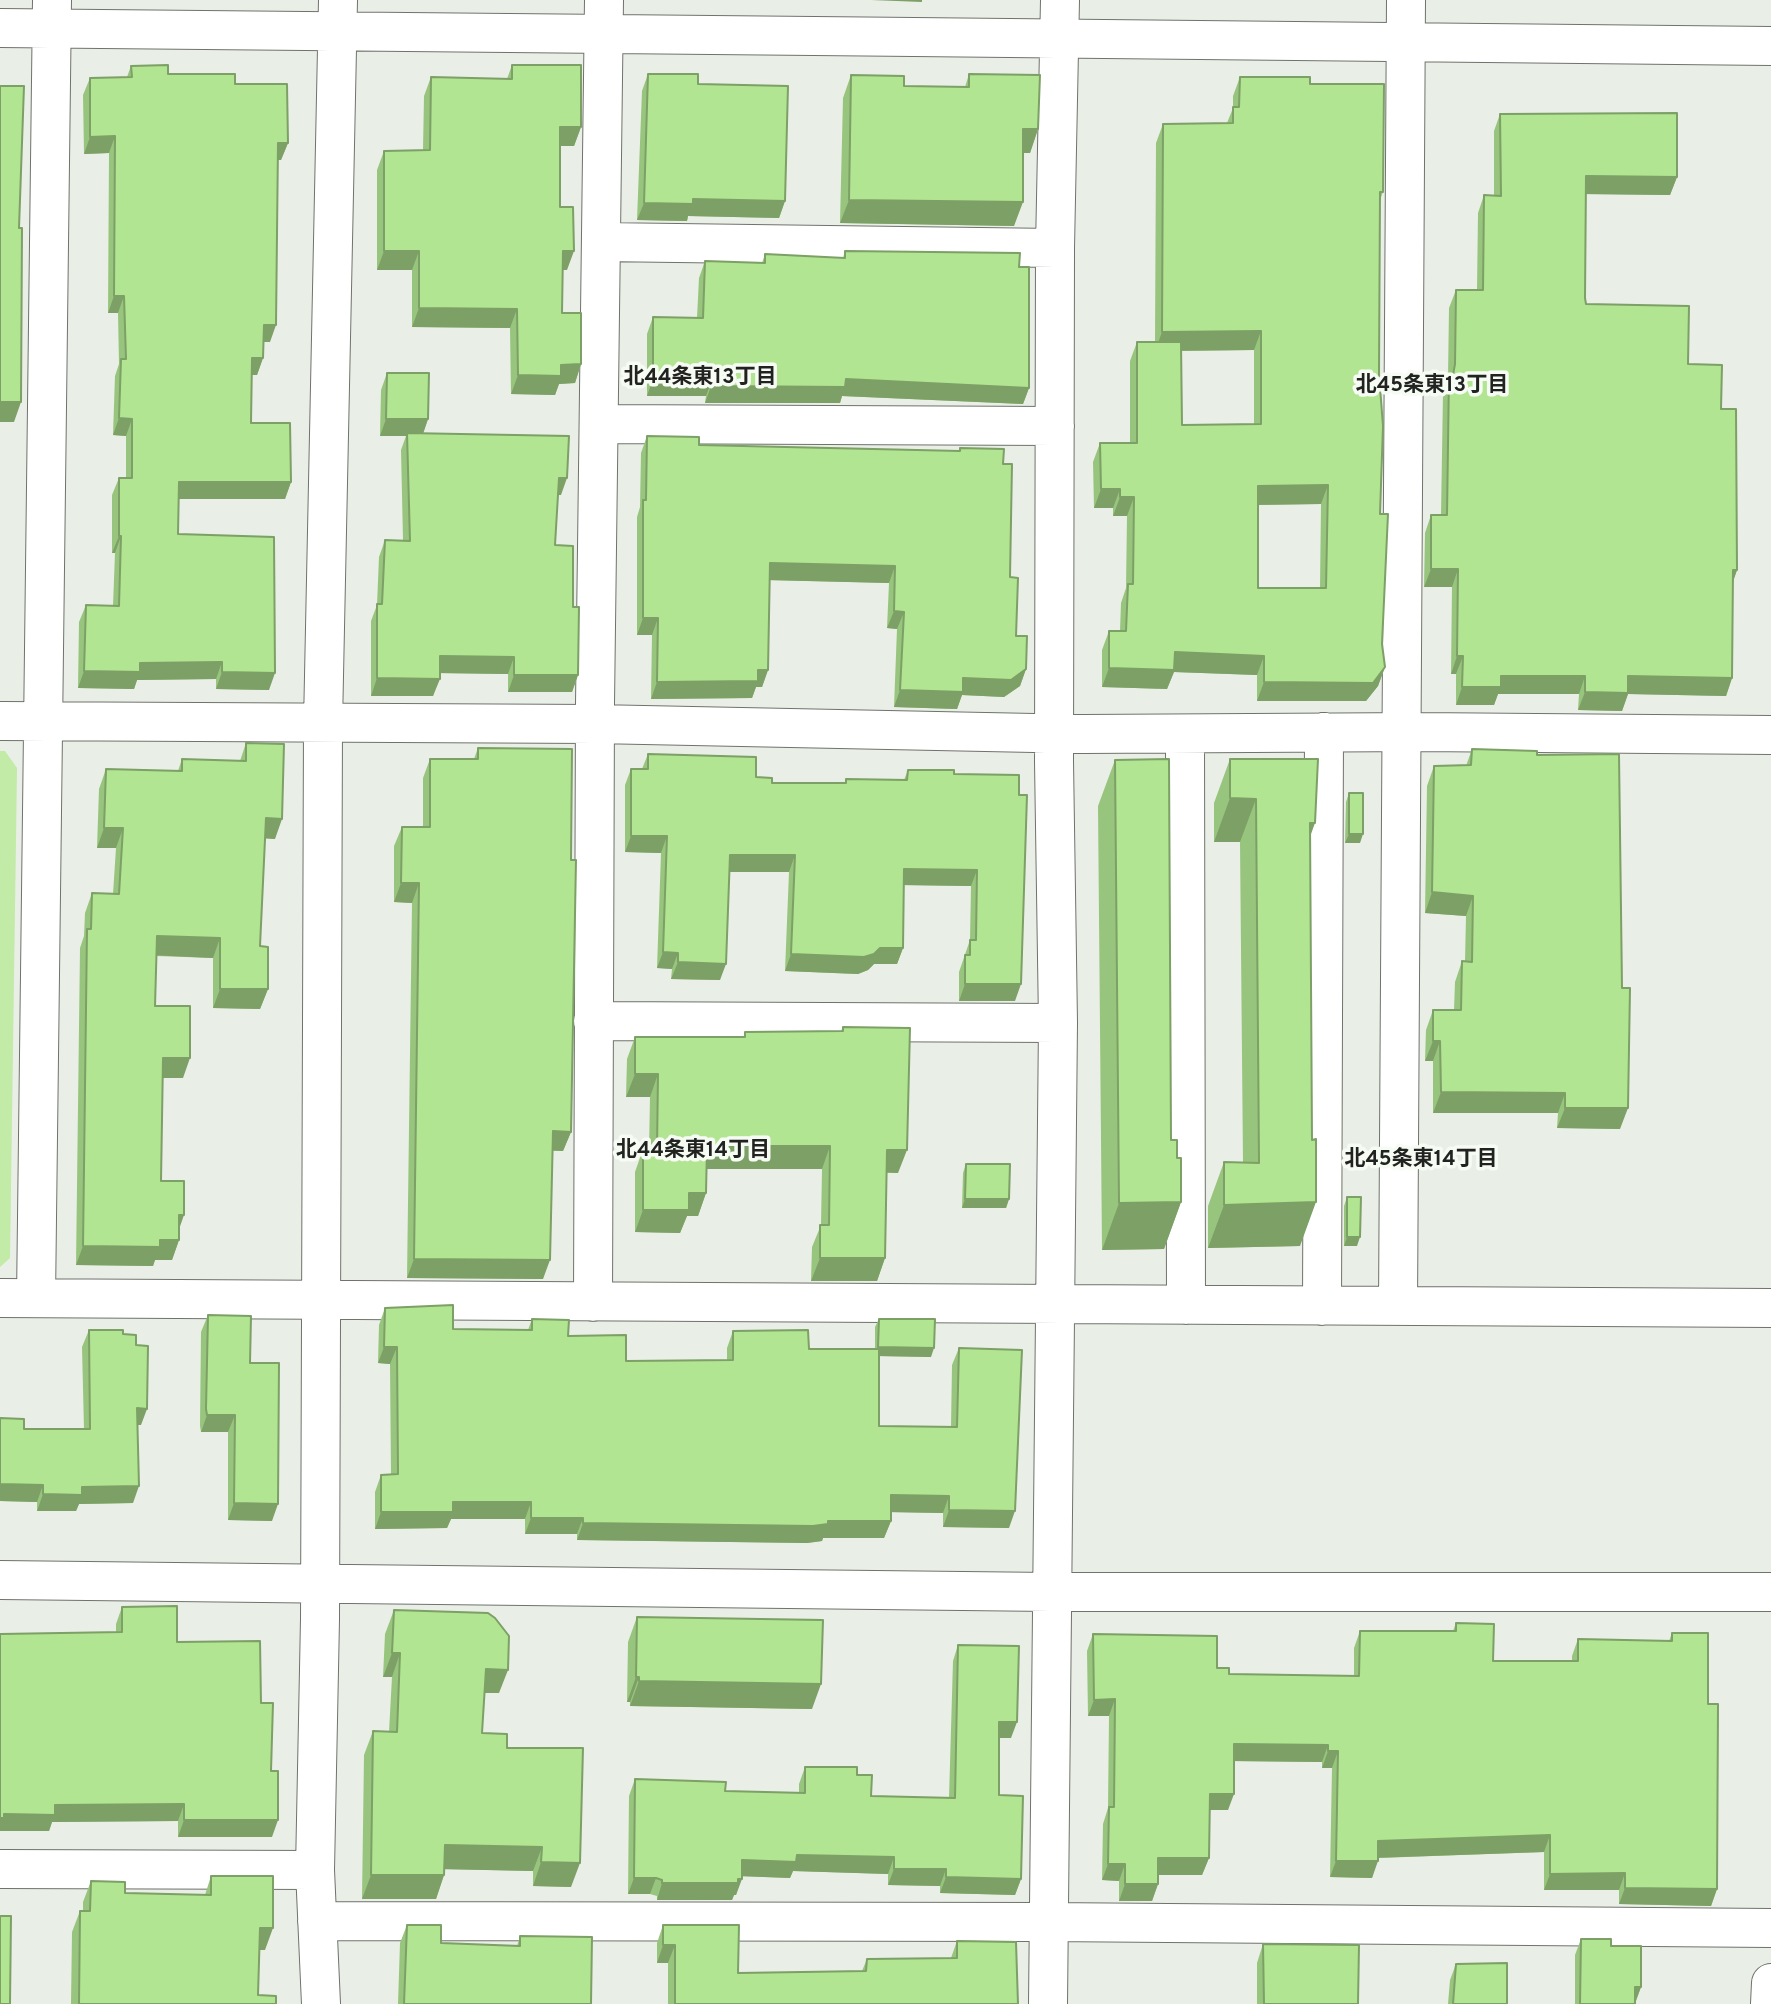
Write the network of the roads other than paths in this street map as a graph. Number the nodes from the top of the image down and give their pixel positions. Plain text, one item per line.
1 (1060, 0) edge
2 (1406, 0) edge
3 (52, 14) edge
4 (338, 15) edge
5 (604, 17) edge
6 (0, 28) edge
7 (1059, 40) junction
8 (1406, 40) junction
9 (1771, 46) edge
10 (601, 242) junction
11 (1055, 248) junction
12 (599, 424) junction
13 (1055, 426) junction
14 (0, 720) edge
15 (43, 721) junction
16 (323, 724) junction
17 (595, 724) junction
18 (1324, 732) junction
19 (1402, 732) junction
20 (1054, 733) junction
21 (1185, 734) junction
22 (1771, 736) edge
23 (593, 1021) junction
24 (1058, 1023) junction
25 (18, 1298) edge
26 (320, 1299) junction
27 (593, 1302) junction
28 (1054, 1304) junction
29 (1186, 1305) junction
30 (1322, 1306) junction
31 (1398, 1306) junction
32 (1771, 1308) edge
33 (0, 1580) edge
34 (318, 1581) junction
35 (1050, 1592) junction
36 (1771, 1592) edge
37 (0, 1869) edge
38 (315, 1870) junction
39 (317, 1921) junction
40 (1048, 1922) junction
41 (1771, 1928) edge
42 (1771, 1983) edge
43 (321, 2004) edge
44 (1048, 2004) edge
45 (1770, 2004) edge

1 - 7 street
2 - 8 street
3 - 4 street
3 - 6 street
3 - 15 street
4 - 5 street
4 - 16 street
5 - 7 street
5 - 10 street
7 - 8 street
7 - 11 street
8 - 9 street
8 - 19 street
10 - 11 street
10 - 12 street
11 - 13 street
12 - 13 street
12 - 17 street
13 - 20 street
14 - 15 street
15 - 16 street
15 - 25 street
16 - 17 street
16 - 26 street
17 - 20 street
17 - 23 street
18 - 19 street
18 - 21 street
18 - 30 street
19 - 22 street
19 - 31 street
20 - 21 street
20 - 24 street
21 - 29 street
23 - 24 street
23 - 27 street
24 - 28 street
25 - 26 street
26 - 27 street
26 - 34 street
27 - 28 street
28 - 29 street
28 - 35 street
29 - 30 street
30 - 31 street
31 - 32 street
33 - 34 street
34 - 35 street
34 - 38 street
35 - 36 street
35 - 40 street
37 - 38 street
38 - 39 street
39 - 40 street
39 - 43 street
40 - 41 street
40 - 44 street
42 - 45 street

